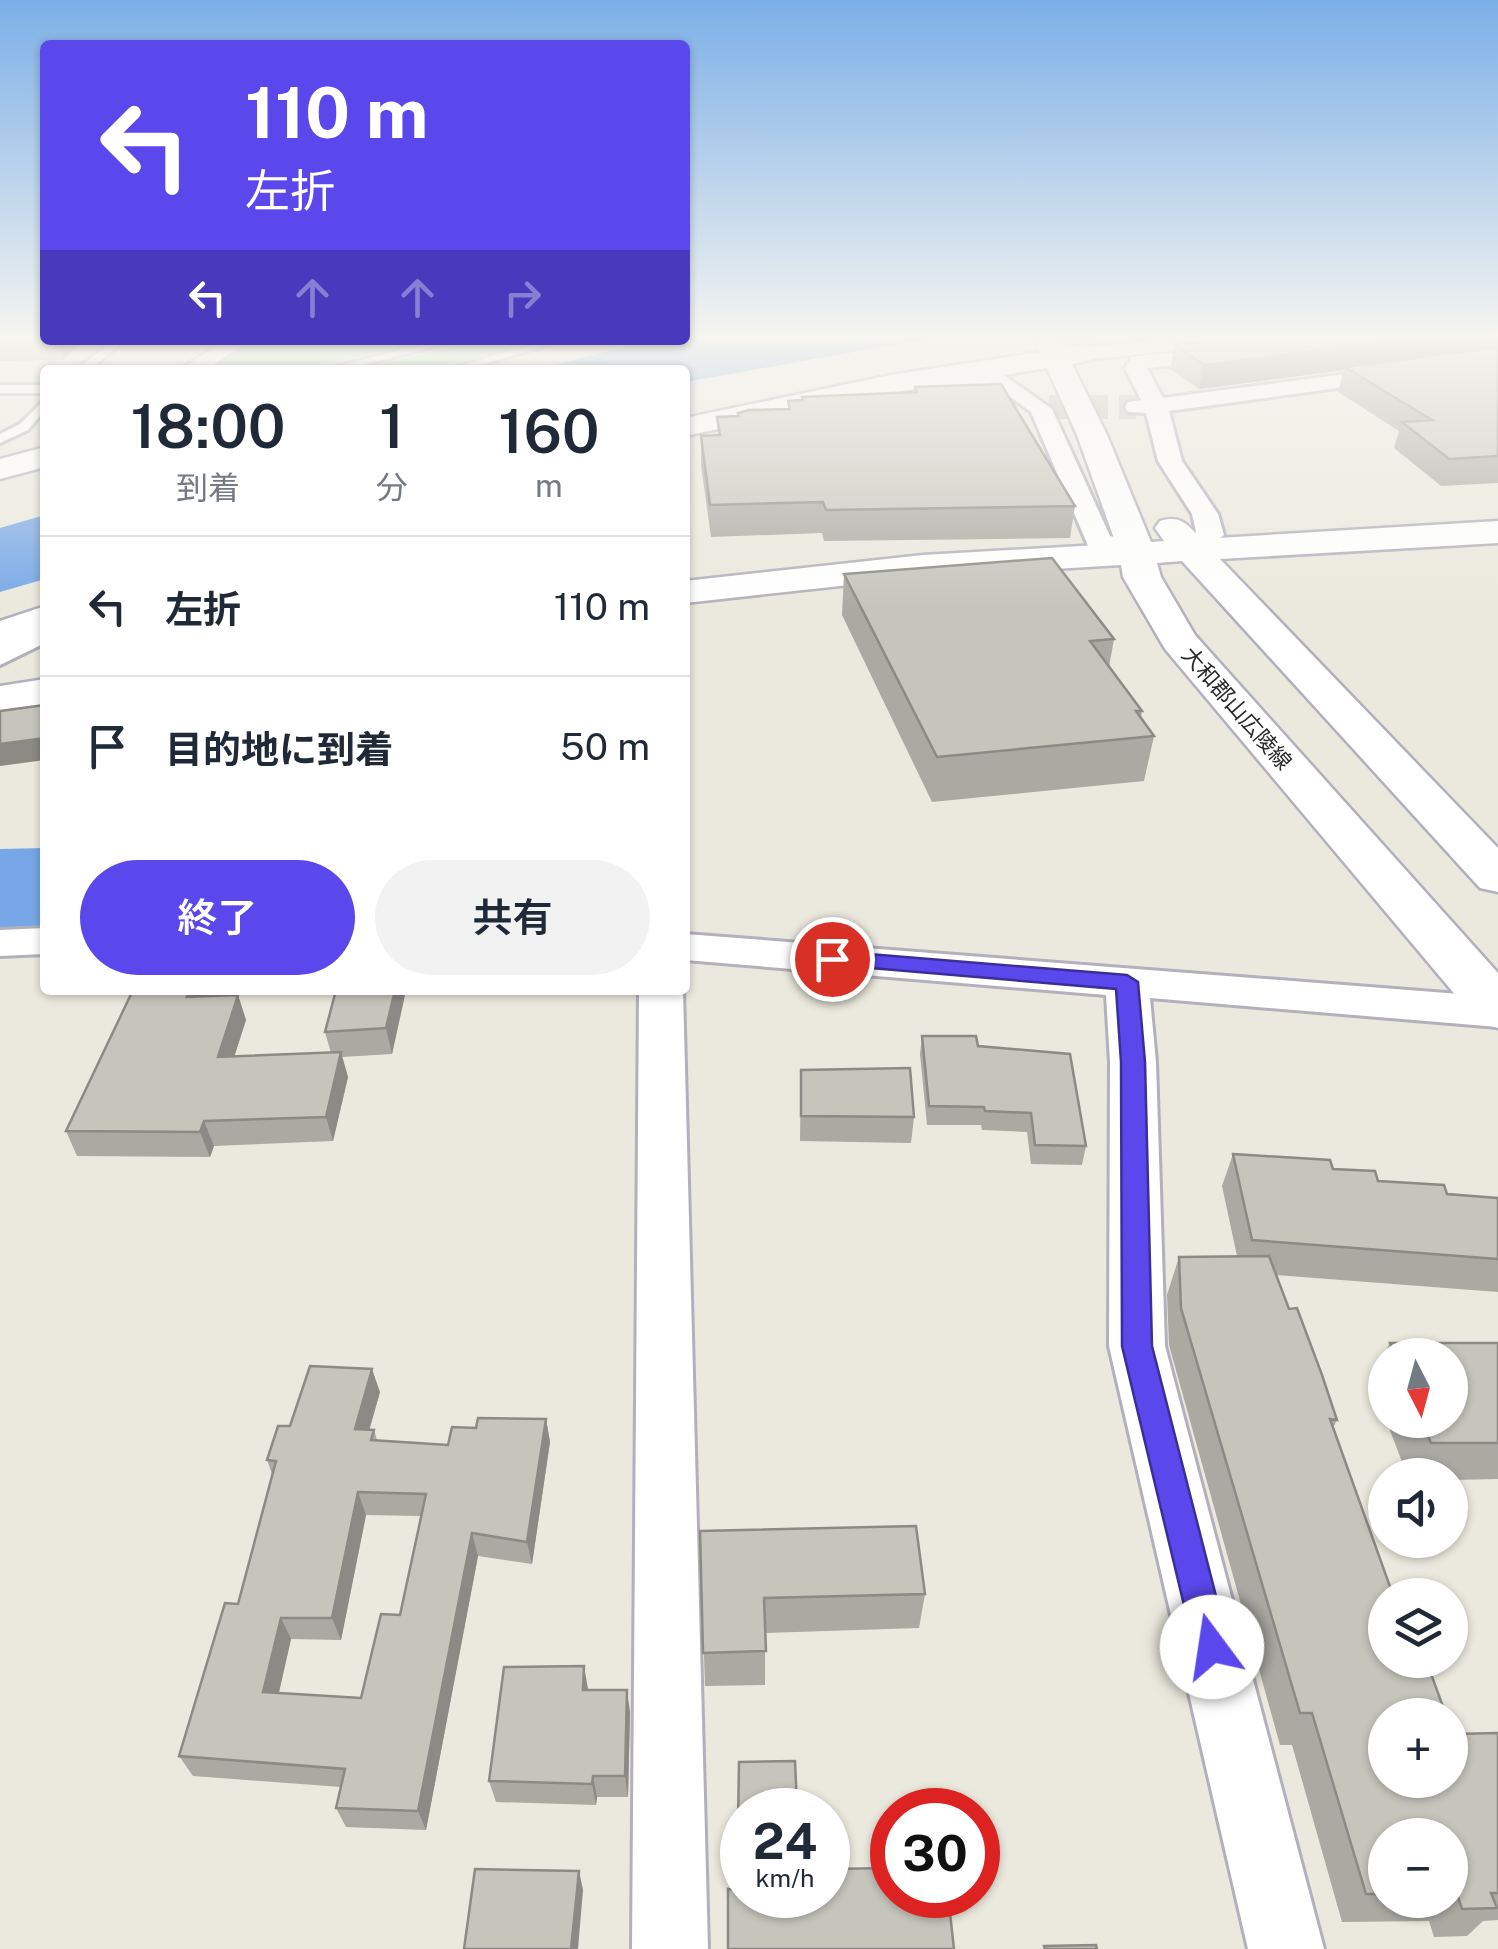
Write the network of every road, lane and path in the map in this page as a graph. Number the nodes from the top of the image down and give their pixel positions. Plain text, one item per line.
1 (1054, 430) edge
2 (1090, 430) edge
3 (1111, 430) edge
4 (1156, 430) edge
5 (40, 458) edge
6 (0, 469) edge
7 (1498, 532) edge
8 (1190, 548) junction
9 (1136, 551) junction
10 (690, 591) edge
11 (40, 620) edge
12 (40, 633) edge
13 (0, 635) edge
14 (0, 656) edge
15 (40, 693) edge
16 (0, 699) edge
17 (1498, 876) edge
18 (40, 941) edge
19 (0, 944) edge
20 (690, 947) edge
21 (1127, 982) junction
22 (660, 995) edge
23 (1498, 1010) edge
24 (670, 1949) edge
25 (1286, 1949) edge

1 - 9 street
2 - 9 main road, 大和郡山広陵線
3 - 8 main road
4 - 8 street
5 - 6 main road
7 - 8 main road
8 - 9 main road
8 - 17 main road
9 - 10 main road
9 - 23 main road, 大和郡山広陵線
11 - 13 main road
12 - 14 street
15 - 16 main road
18 - 19 street
20 - 21 street
21 - 23 street
21 - 25 street
22 - 24 street

